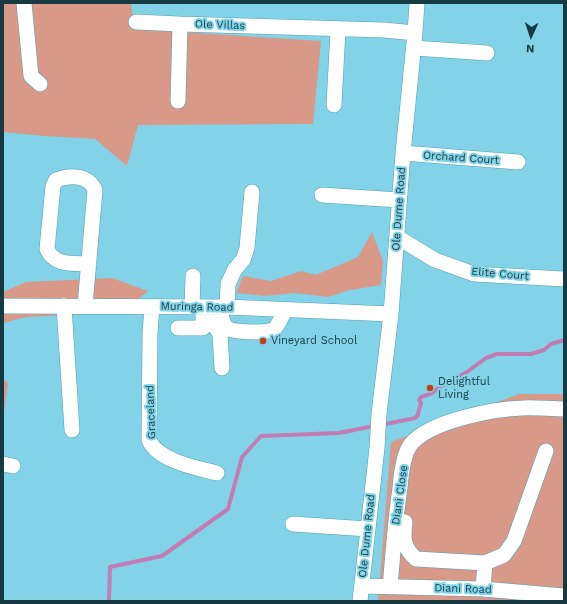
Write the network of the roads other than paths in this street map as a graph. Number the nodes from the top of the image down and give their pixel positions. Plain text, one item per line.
1 (24, 3) edge
2 (417, 3) edge
3 (136, 22) dead end
4 (180, 24) junction
5 (338, 30) junction
6 (414, 40) junction
7 (488, 53) dead end
8 (40, 84) dead end
9 (178, 101) dead end
10 (334, 105) dead end
11 (403, 153) junction
12 (518, 162) dead end
13 (252, 192) dead end
14 (322, 195) dead end
15 (399, 200) junction
16 (397, 237) junction
17 (89, 264) junction
18 (193, 276) dead end
19 (564, 279) edge
20 (3, 306) edge
21 (64, 306) junction
22 (85, 306) junction
23 (152, 307) junction
24 (210, 307) junction
25 (285, 310) junction
26 (391, 314) junction
27 (178, 328) dead end
28 (222, 368) dead end
29 (564, 409) edge
30 (72, 430) dead end
31 (546, 451) dead end
32 (413, 459) dead end
33 (217, 473) dead end
34 (293, 524) dead end
35 (368, 529) junction
36 (486, 564) junction
37 (390, 587) junction
38 (483, 589) junction
39 (361, 594) edge
40 (564, 596) edge

1 - 8 street
2 - 6 street, Ole Dume Road
3 - 4 street
4 - 5 street, Ole Villas
4 - 9 street, Ole Villas
5 - 6 street, Ole Villas
5 - 10 street
6 - 7 street, Ole Villas
6 - 11 street, Ole Dume Road
11 - 12 street, Orchard Court
11 - 15 street, Ole Dume Road
13 - 24 street
14 - 15 street
15 - 16 street, Ole Dume Road
16 - 19 street, Elite Court
16 - 26 street, Ole Dume Road
17 - 17 street
17 - 22 street
18 - 24 street
20 - 21 street, Muringa Road
21 - 22 street, Muringa Road
21 - 30 street
22 - 23 street, Muringa Road
23 - 24 street, Muringa Road
23 - 33 street, Graceland
24 - 25 street, Muringa Road
24 - 25 street
24 - 27 street
24 - 28 street
25 - 26 street, Muringa Road
26 - 35 street, Ole Dume Road
29 - 37 street, Diani Close
31 - 36 street
32 - 36 street
34 - 35 street
35 - 39 street, Ole Dume Road
36 - 38 street
37 - 38 street, Diani Road
37 - 39 street, Diani Road
38 - 40 street, Diani Road

